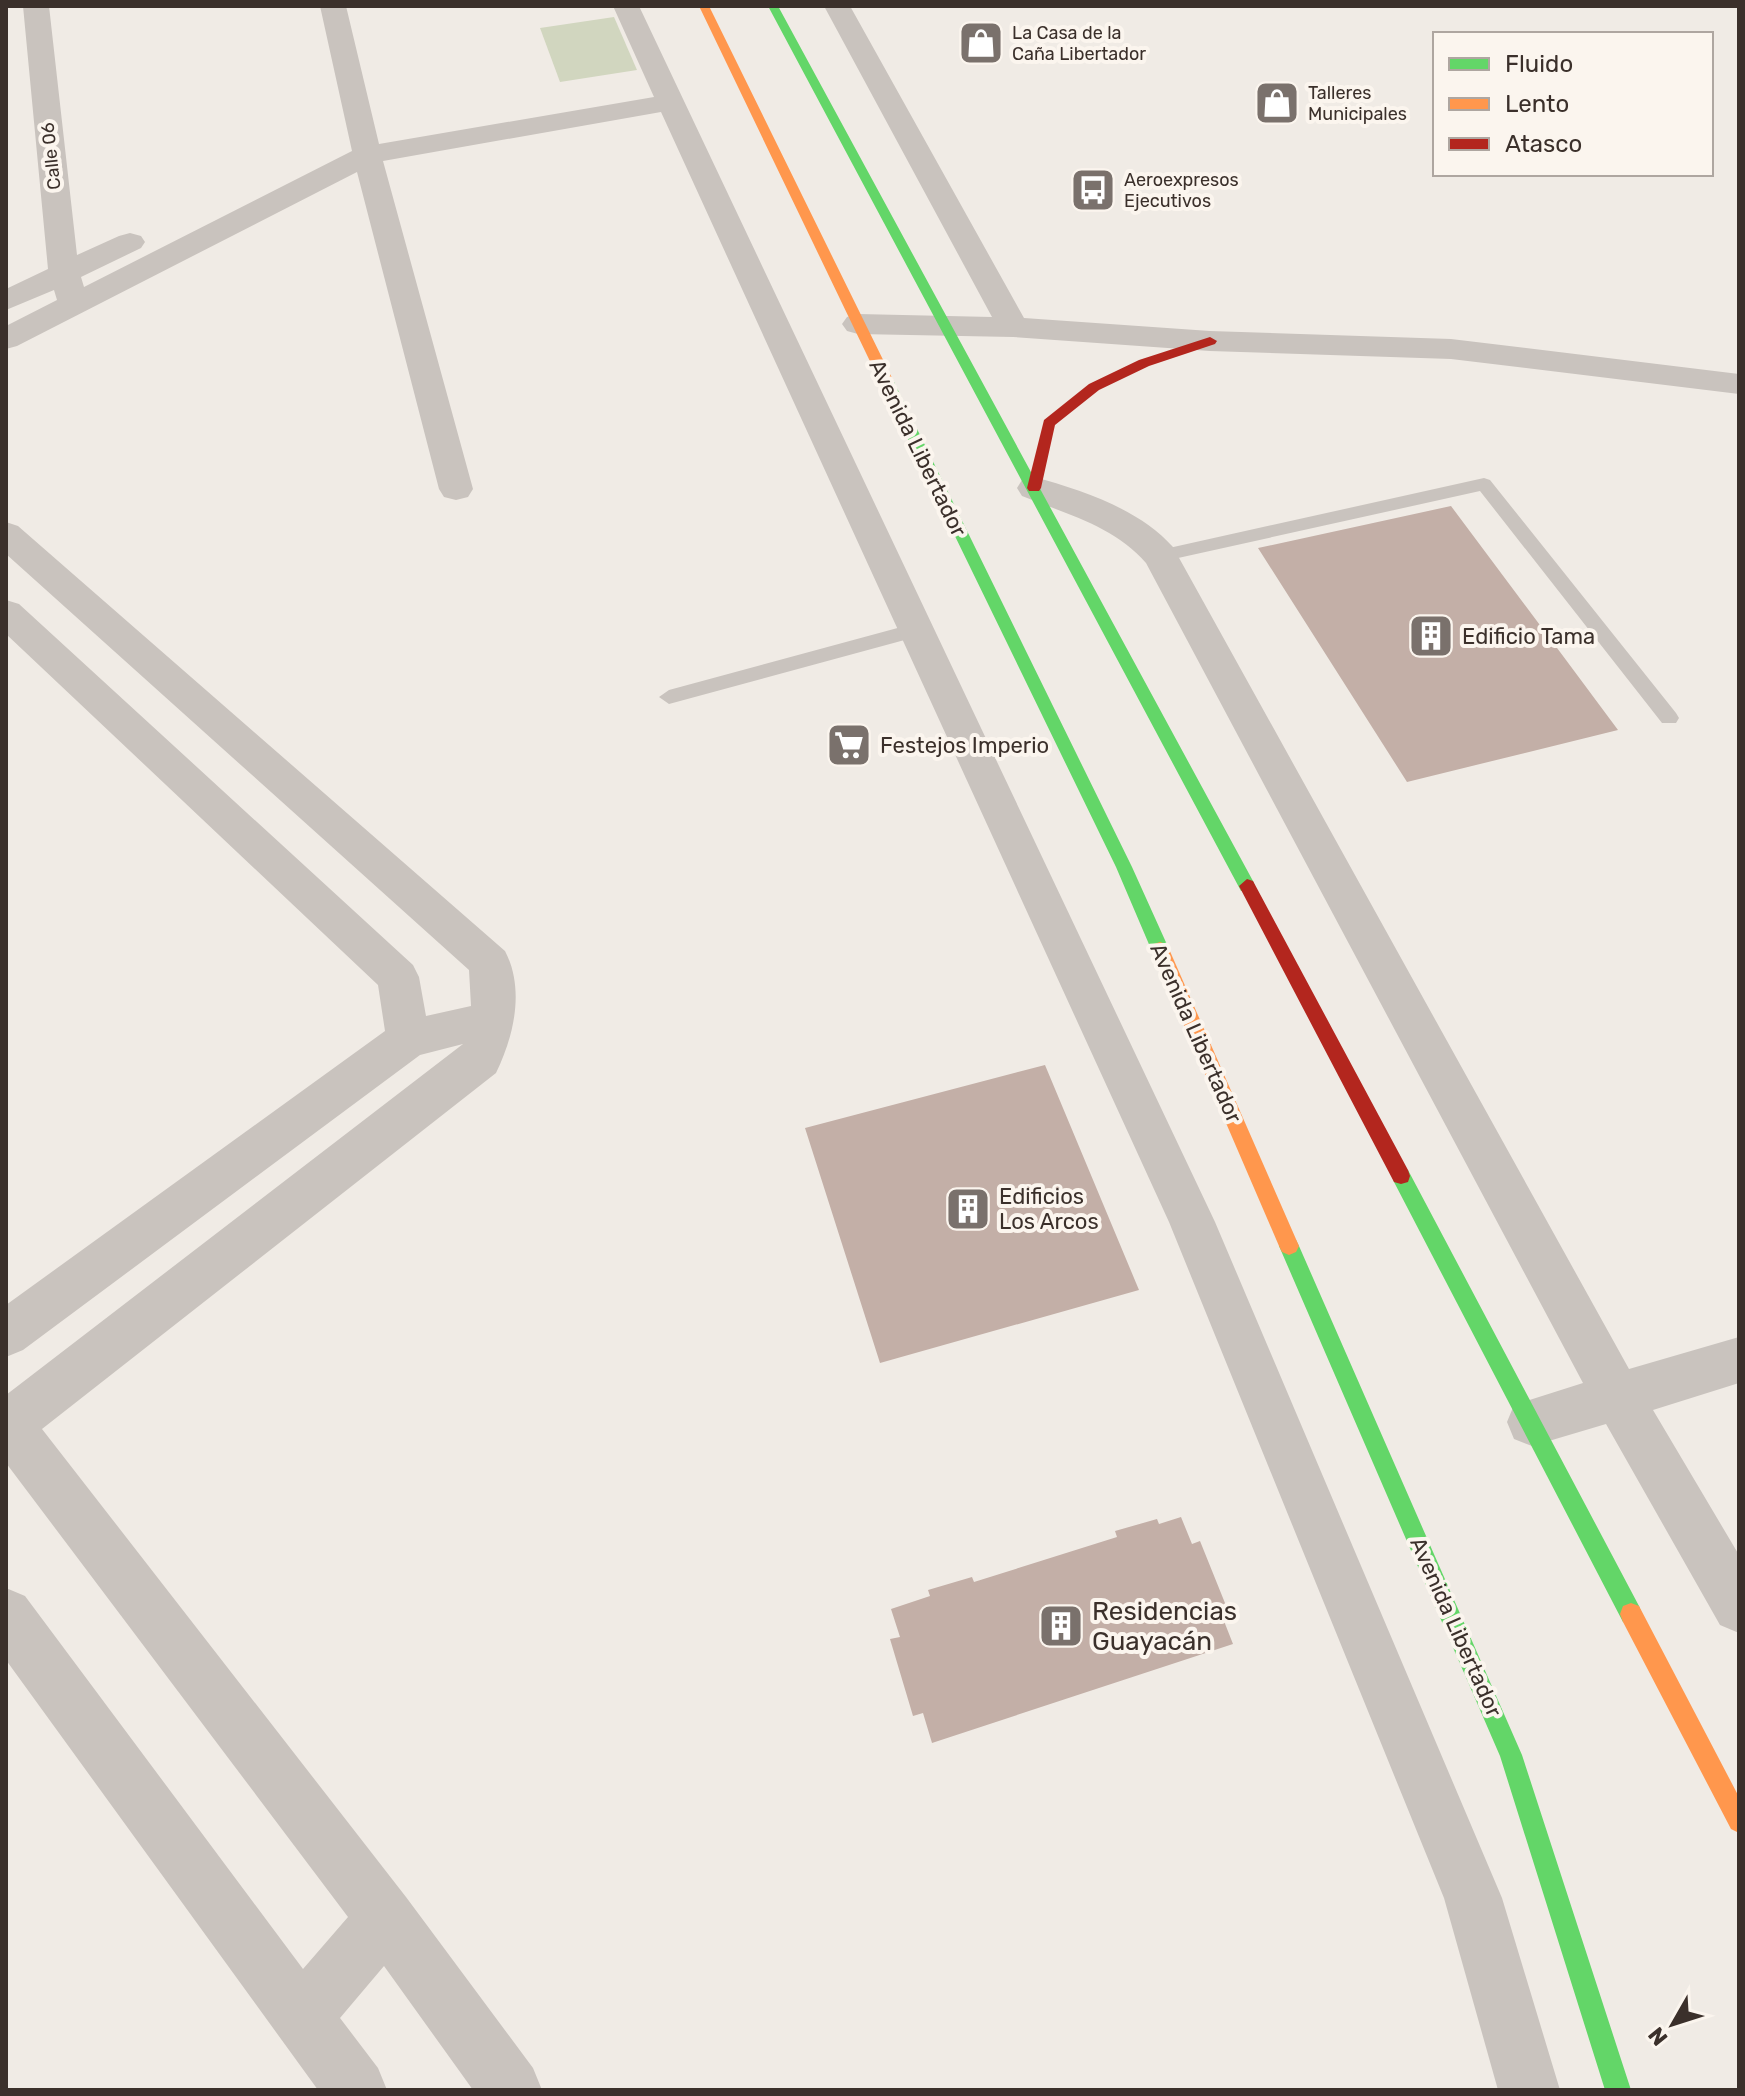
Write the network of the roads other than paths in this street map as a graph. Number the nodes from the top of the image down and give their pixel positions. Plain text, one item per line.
1 (36, 6) edge
2 (333, 6) edge
3 (626, 6) edge
4 (704, 6) edge
5 (837, 6) edge
6 (776, 7) edge
7 (665, 90) junction
8 (364, 143) junction
9 (191, 213) dead end
10 (149, 233) dead end
11 (64, 274) junction
12 (6, 301) edge
13 (74, 304) junction
14 (858, 324) junction
15 (948, 326) junction
16 (1013, 327) junction
17 (6, 339) edge
18 (1210, 341) junction
19 (1739, 384) edge
20 (1034, 488) junction
21 (456, 489) dead end
22 (6, 534) edge
23 (1160, 556) junction
24 (6, 613) edge
25 (916, 630) junction
26 (669, 697) dead end
27 (1669, 718) dead end
28 (494, 1019) junction
29 (408, 1039) junction
30 (6, 1334) edge
31 (1739, 1360) edge
32 (1617, 1396) junction
33 (1532, 1422) junction
34 (7, 1424) edge
35 (1739, 1606) edge
36 (6, 1615) edge
37 (1739, 1821) edge
38 (385, 1918) junction
39 (302, 2017) junction
40 (356, 2090) edge
41 (511, 2090) edge
42 (1529, 2090) edge
43 (1618, 2090) edge

1 - 11 street, Calle 06
2 - 8 street
3 - 7 street
4 - 14 highway, Avenida Libertador
5 - 16 street
6 - 15 highway
7 - 8 street
7 - 25 street
8 - 9 street
8 - 13 street
8 - 21 street
10 - 11 street
11 - 12 street
11 - 13 street, Calle 06
13 - 17 street
14 - 15 street
14 - 43 highway, Avenida Libertador
15 - 16 street
15 - 20 highway
16 - 18 street
18 - 19 street
18 - 20 highway
20 - 23 street
20 - 33 highway
22 - 28 street
23 - 27 lane
23 - 32 street
24 - 29 street
25 - 26 lane
25 - 42 street
28 - 29 street
28 - 34 street
29 - 30 street
31 - 32 street
32 - 33 street
32 - 35 street
33 - 37 highway
34 - 38 street
36 - 39 street
38 - 39 street
38 - 41 street
39 - 40 street

